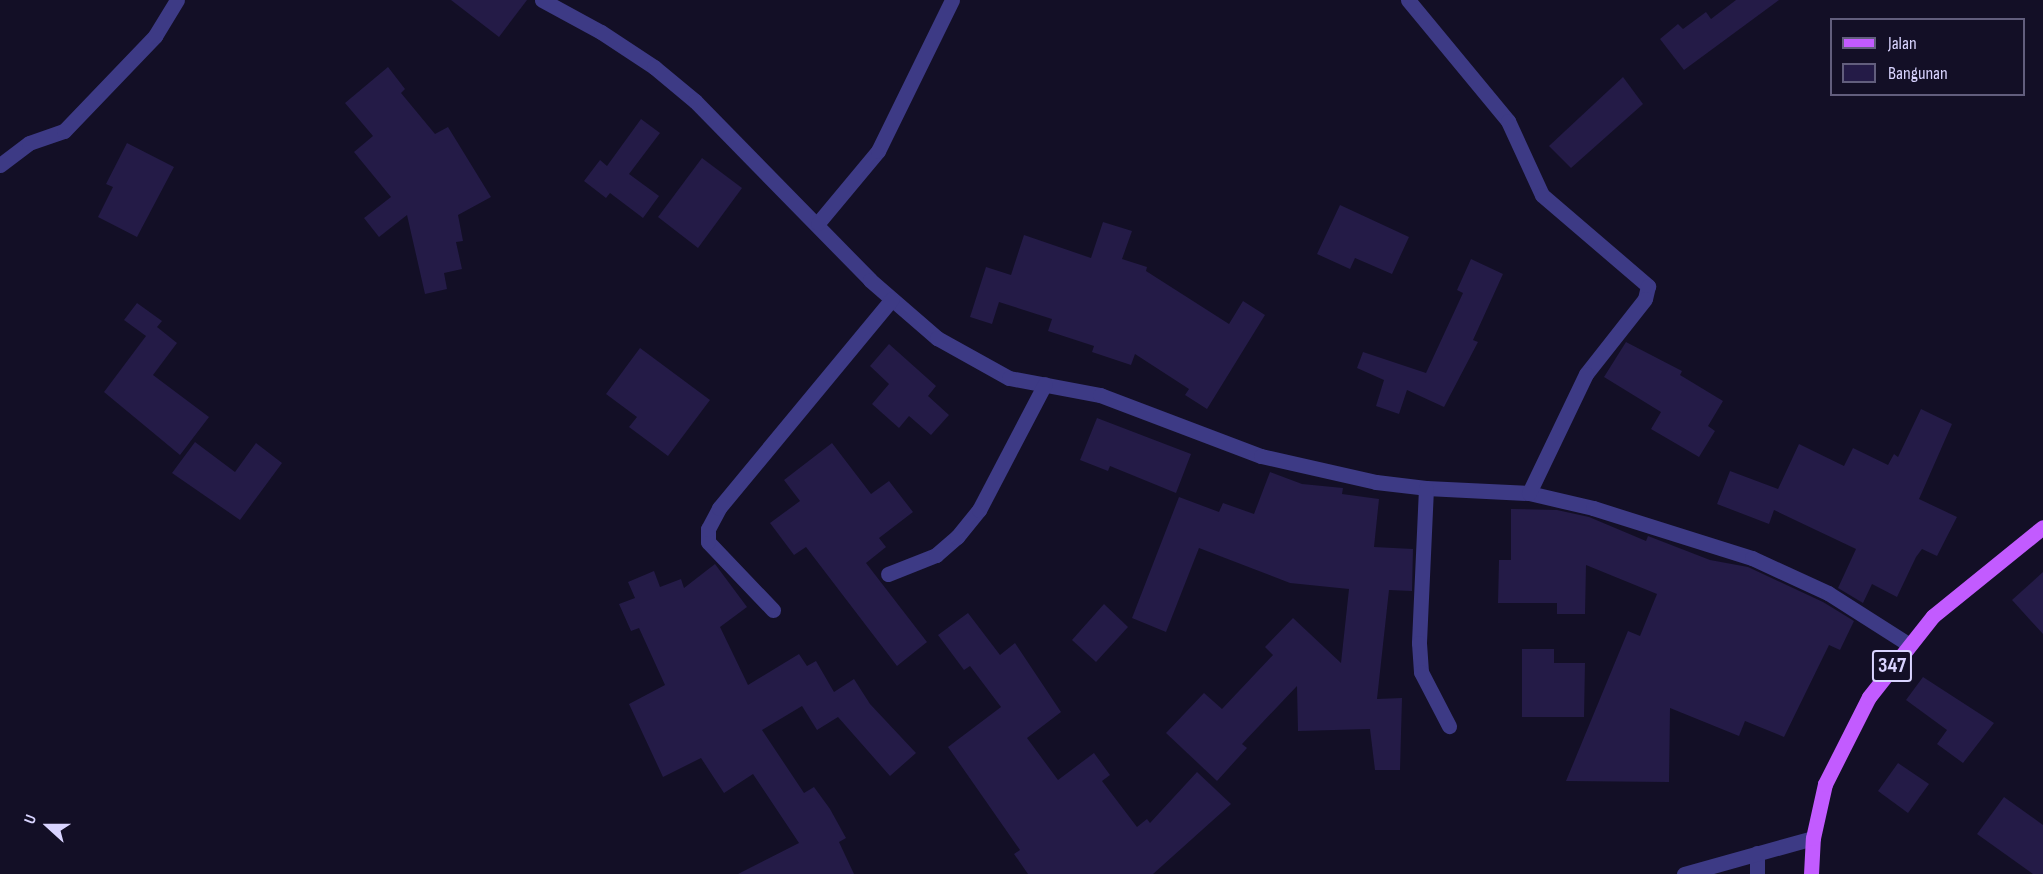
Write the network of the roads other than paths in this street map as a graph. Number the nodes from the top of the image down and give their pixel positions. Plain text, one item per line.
1 (177, 0) edge
2 (543, 0) edge
3 (952, 0) edge
4 (1408, 0) edge
5 (0, 165) edge
6 (818, 223) junction
7 (892, 299) junction
8 (1045, 384) junction
9 (1426, 488) junction
10 (1529, 493) junction
11 (2043, 527) edge
12 (888, 574) dead end
13 (773, 610) dead end
14 (1908, 644) junction
15 (1449, 726) dead end
16 (1812, 845) junction
17 (1757, 853) junction
18 (1811, 872) edge
19 (1684, 874) edge
20 (1757, 874) edge

1 - 5 street
2 - 6 street
3 - 6 street
4 - 10 street
6 - 7 street
7 - 8 street
7 - 13 street
8 - 9 street
8 - 12 street
9 - 10 street
9 - 15 street
10 - 14 street
11 - 14 main road, 347
14 - 16 main road, 347
16 - 17 street
16 - 18 main road
17 - 19 street
17 - 20 street

